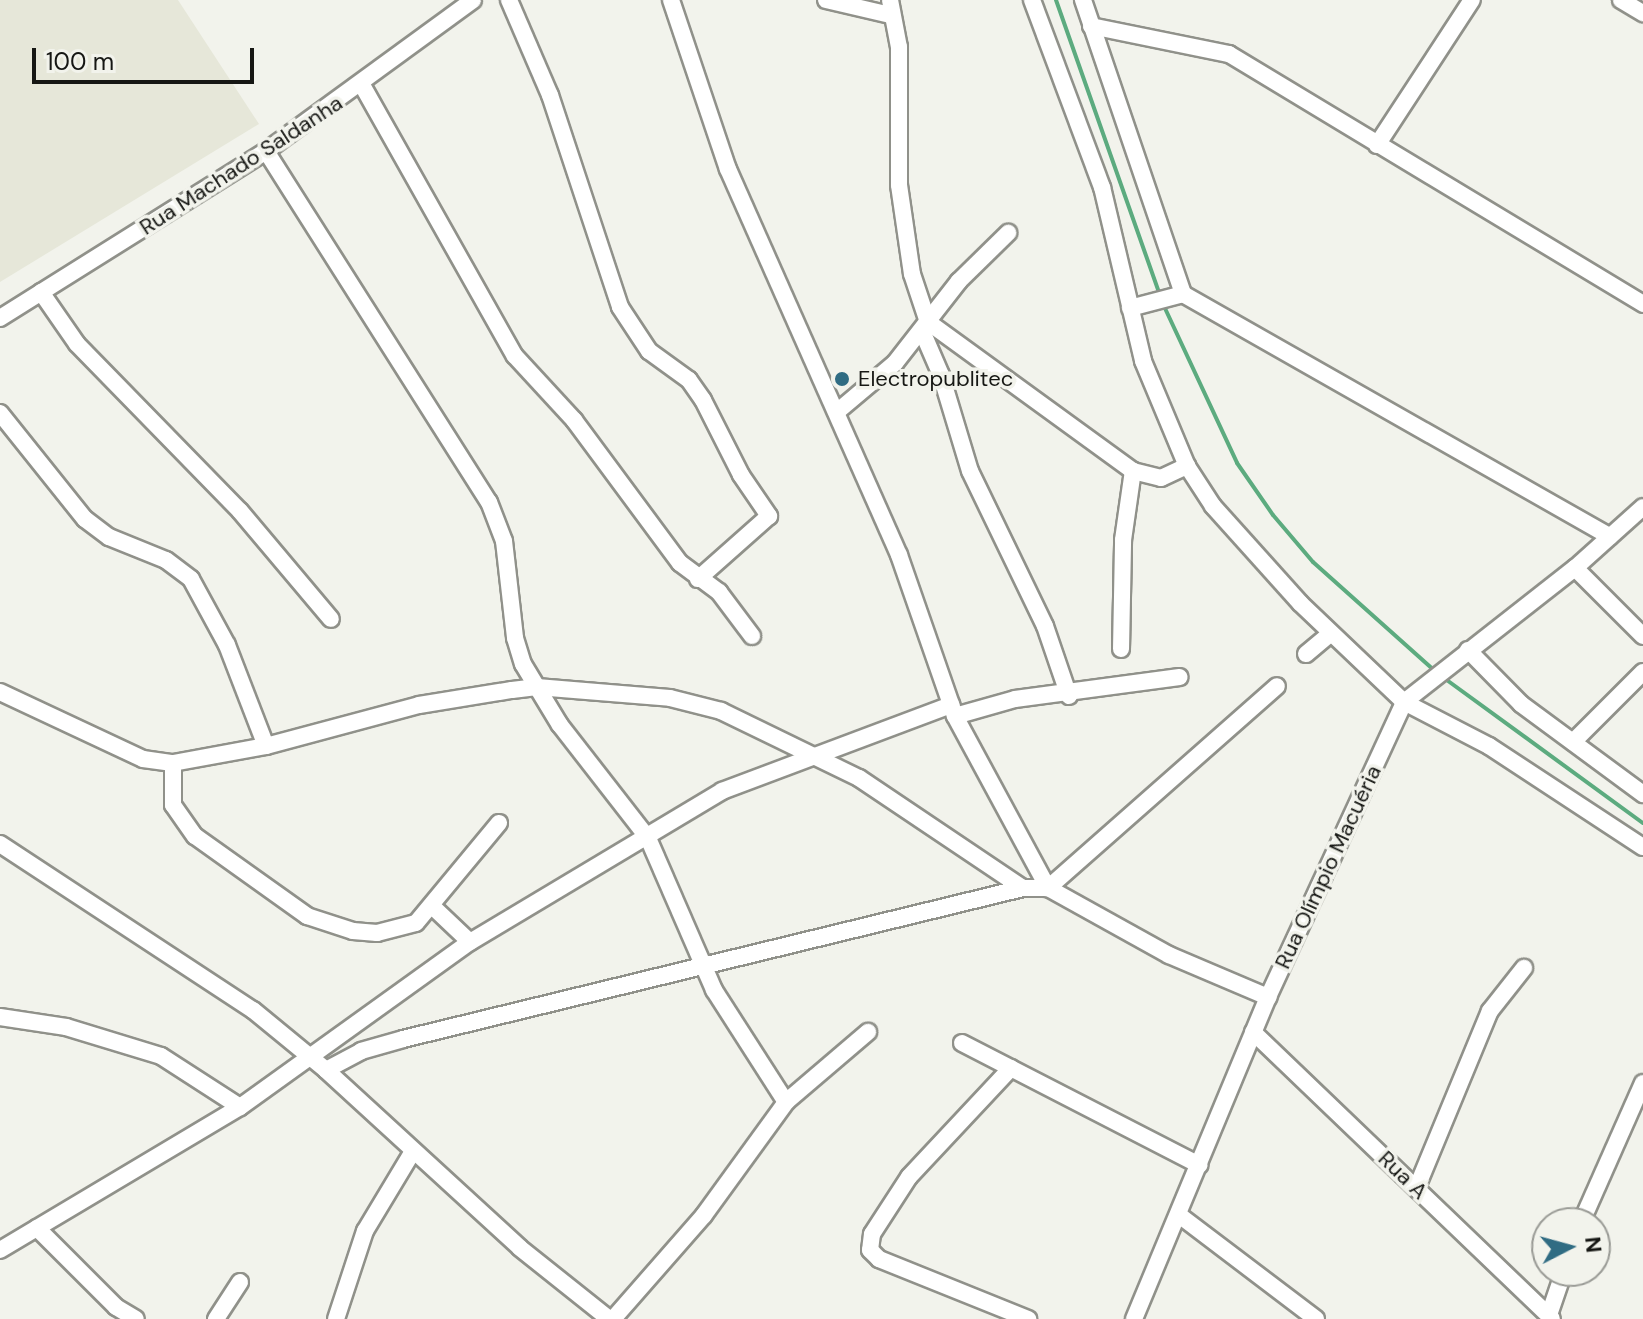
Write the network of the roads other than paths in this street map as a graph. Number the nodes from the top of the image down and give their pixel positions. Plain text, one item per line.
1 (473, 0) edge
2 (509, 0) edge
3 (671, 0) edge
4 (826, 0) edge
5 (1032, 0) edge
6 (1083, 0) edge
7 (1472, 0) edge
8 (1621, 0) edge
9 (890, 8) edge
10 (1643, 13) edge
11 (1091, 26) junction
12 (362, 85) junction
13 (1377, 145) junction
14 (266, 151) junction
15 (1008, 233) dead end
16 (41, 292) junction
17 (1183, 294) junction
18 (1643, 304) edge
19 (1130, 308) junction
20 (0, 318) edge
21 (925, 327) junction
22 (838, 411) junction
23 (0, 413) edge
24 (1187, 466) junction
25 (1133, 471) junction
26 (1643, 507) edge
27 (1610, 537) junction
28 (1575, 568) junction
29 (698, 579) junction
30 (331, 619) dead end
31 (1330, 634) junction
32 (752, 636) dead end
33 (1643, 636) edge
34 (1121, 649) dead end
35 (1306, 654) dead end
36 (1463, 654) junction
37 (1643, 672) edge
38 (1180, 677) dead end
39 (1277, 686) dead end
40 (537, 687) junction
41 (0, 692) edge
42 (1069, 696) junction
43 (1410, 696) junction
44 (953, 710) junction
45 (1573, 742) junction
46 (266, 746) junction
47 (815, 754) junction
48 (173, 763) junction
49 (1643, 794) edge
50 (499, 823) dead end
51 (648, 838) junction
52 (0, 844) edge
53 (1643, 847) edge
54 (1023, 888) junction
55 (1048, 888) junction
56 (432, 906) junction
57 (470, 942) junction
58 (704, 963) junction
59 (1524, 968) dead end
60 (1268, 997) junction
61 (0, 1017) edge
62 (868, 1032) dead end
63 (1253, 1032) junction
64 (962, 1043) dead end
65 (310, 1059) junction
66 (1011, 1068) junction
67 (326, 1070) junction
68 (1643, 1083) edge
69 (786, 1102) junction
70 (240, 1107) junction
71 (413, 1151) junction
72 (1199, 1165) junction
73 (1417, 1187) junction
74 (1588, 1207) edge
75 (1179, 1215) junction
76 (37, 1228) junction
77 (0, 1250) edge
78 (240, 1282) dead end
79 (1559, 1287) edge
80 (603, 1317) edge
81 (1550, 1317) edge
82 (136, 1319) edge
83 (216, 1319) edge
84 (336, 1319) edge
85 (1028, 1319) edge
86 (1134, 1319) edge
87 (1316, 1319) edge

1 - 12 street, Rua Machado Saldanha
2 - 29 street
3 - 22 street
4 - 9 street
5 - 19 street
6 - 11 street
7 - 13 street
8 - 10 street
9 - 21 street
11 - 13 street
11 - 17 street
12 - 14 street, Rua Machado Saldanha
12 - 29 street
13 - 18 street
14 - 16 street, Rua Machado Saldanha
14 - 40 street
15 - 21 street
16 - 20 street, Rua Machado Saldanha
16 - 30 street
17 - 19 street
17 - 27 street
19 - 24 street
21 - 22 street
21 - 25 street
21 - 42 street
22 - 44 street
23 - 46 street
24 - 25 street
24 - 31 street
25 - 34 street
26 - 27 street, Rua Olímpio Macuéria
27 - 28 street, Rua Olímpio Macuéria
28 - 33 street
28 - 36 street, Rua Olímpio Macuéria
29 - 32 street
31 - 35 street
31 - 43 street
36 - 43 street, Rua Olímpio Macuéria
36 - 45 street
37 - 45 street
38 - 42 street
39 - 55 street
40 - 46 street
40 - 47 street
40 - 51 street
41 - 48 street
42 - 44 street
43 - 53 street
43 - 60 street, Rua Olímpio Macuéria
44 - 47 street
44 - 55 street
45 - 49 street
46 - 48 street
47 - 51 street
47 - 54 street
48 - 56 street
50 - 56 street
51 - 57 street
51 - 58 street
52 - 65 street
54 - 55 street
54 - 58 street
55 - 60 street
56 - 57 street
57 - 65 street
58 - 67 street
58 - 69 street
59 - 73 street
60 - 63 street, Rua Olímpio Macuéria
61 - 70 street
62 - 69 street
63 - 72 street, Rua Olímpio Macuéria
63 - 73 street, Rua A
64 - 66 street
65 - 67 street
65 - 70 street
66 - 72 street
66 - 85 street
67 - 71 street
68 - 74 street
69 - 80 street
70 - 76 street
71 - 80 street
71 - 84 street
72 - 75 street, Rua Olímpio Macuéria
73 - 81 street, Rua A
75 - 86 street, Rua Olímpio Macuéria
75 - 87 street
76 - 77 street
76 - 82 street
78 - 83 street
79 - 81 street

